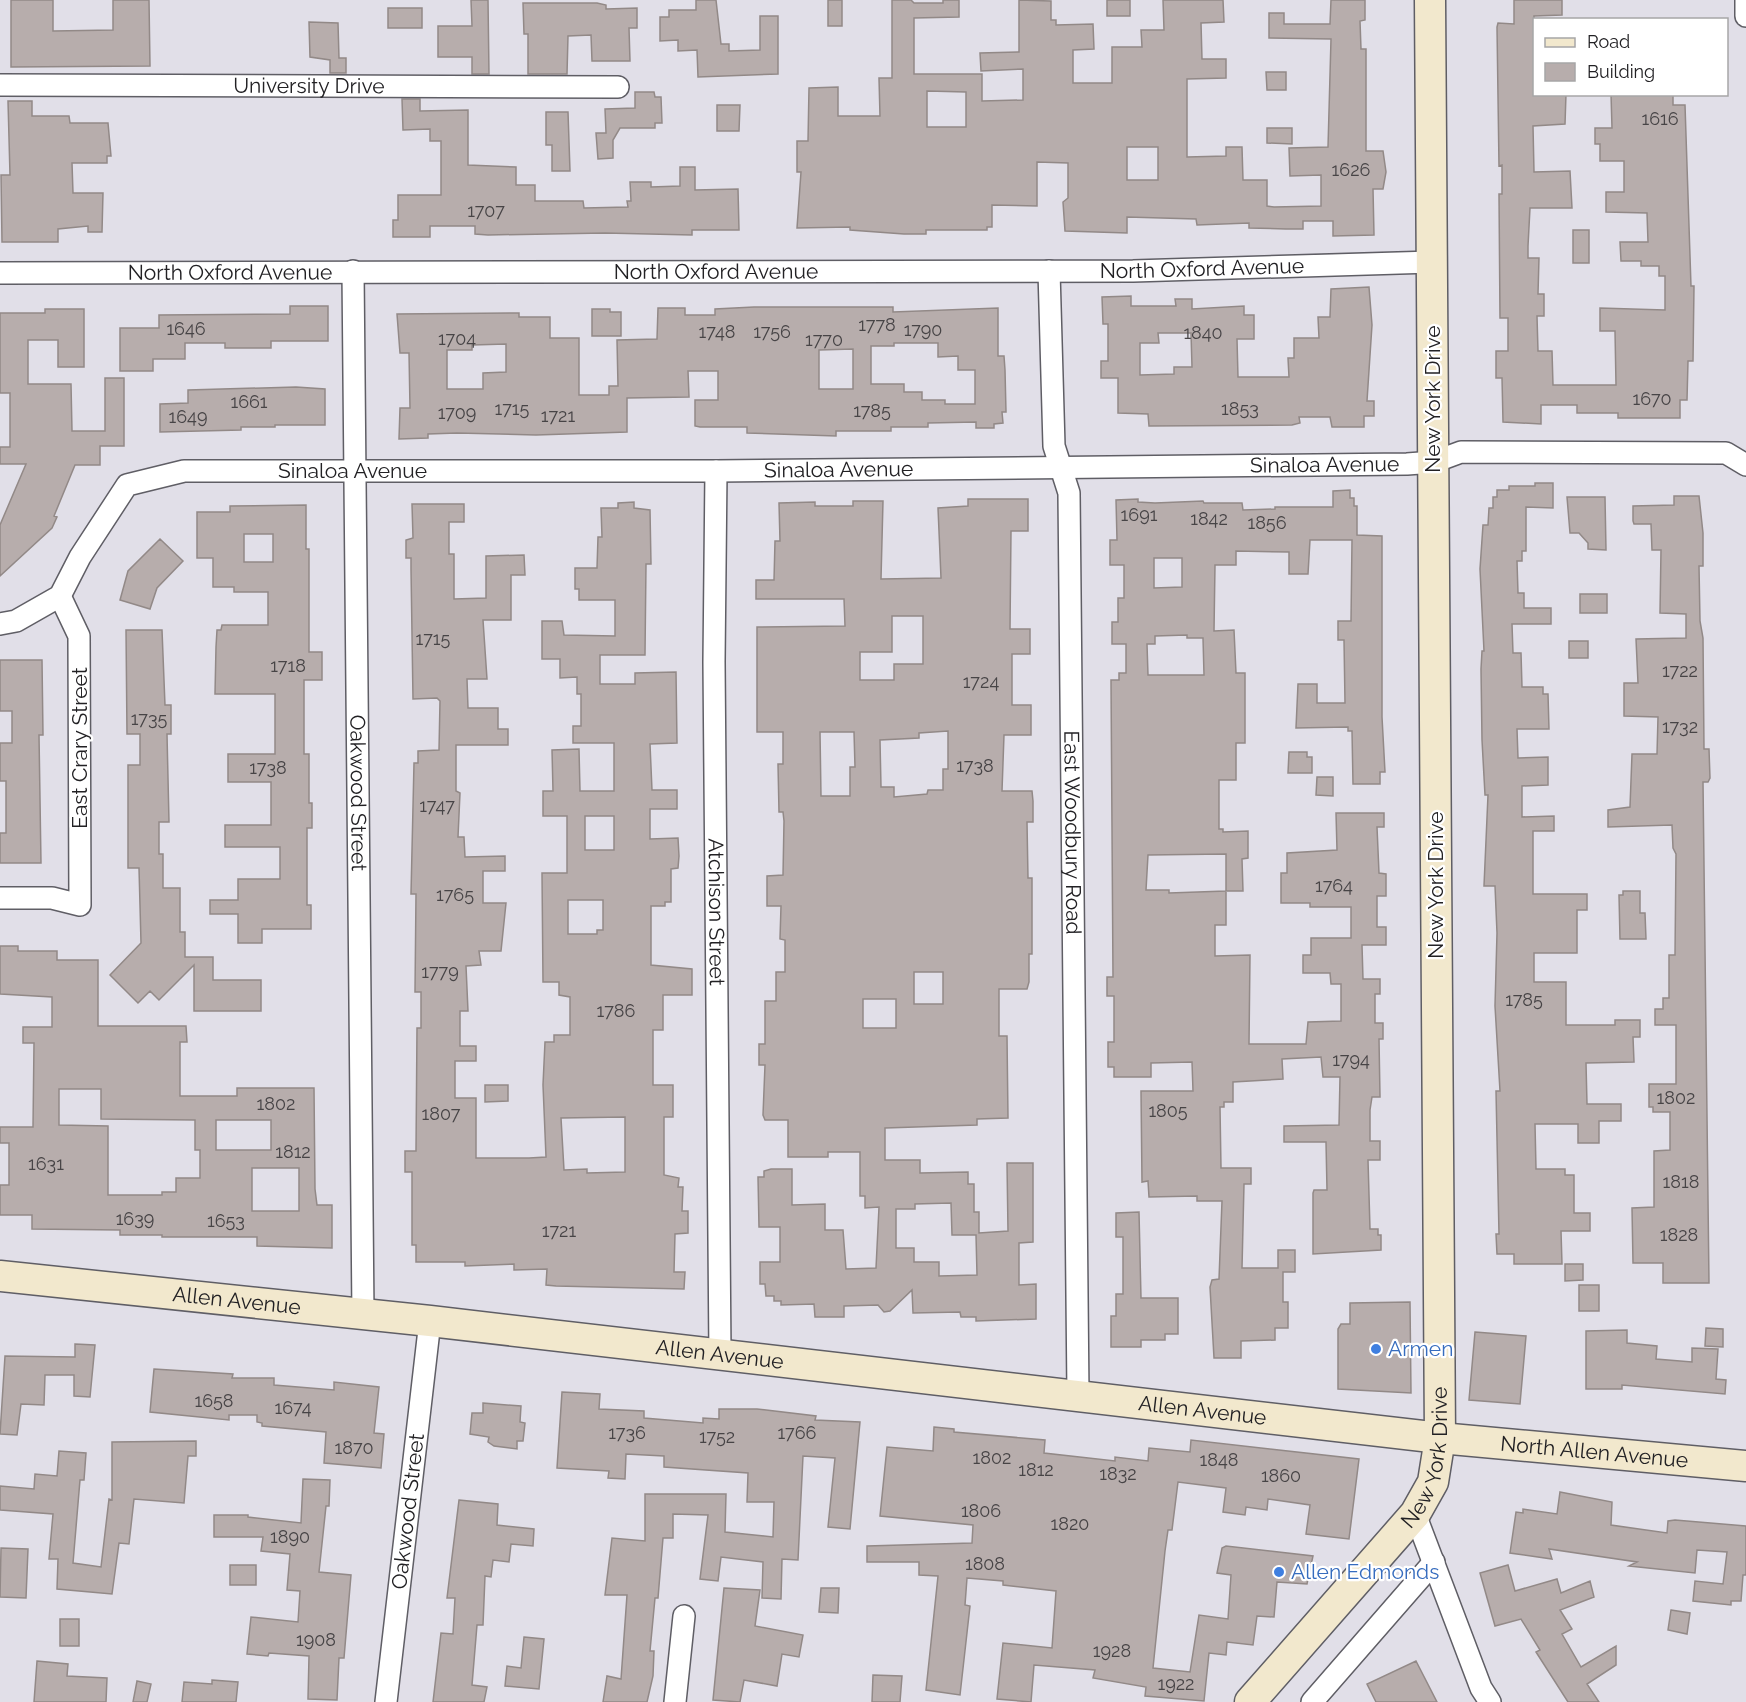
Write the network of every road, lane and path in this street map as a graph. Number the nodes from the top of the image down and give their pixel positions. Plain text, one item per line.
1 (1430, 0) edge
2 (1746, 0) edge
3 (1746, 16) edge
4 (0, 85) edge
5 (618, 87) dead end
6 (1432, 262) junction
7 (354, 271) junction
8 (1049, 272) junction
9 (0, 273) edge
10 (1434, 462) junction
11 (1746, 465) edge
12 (1061, 469) junction
13 (355, 470) junction
14 (716, 471) junction
15 (60, 596) junction
16 (0, 624) edge
17 (0, 898) edge
18 (0, 1276) edge
19 (363, 1315) junction
20 (430, 1321) junction
21 (720, 1354) junction
22 (1078, 1395) junction
23 (1440, 1438) junction
24 (1746, 1466) edge
25 (1415, 1514) junction
26 (1434, 1562) junction
27 (684, 1616) dead end
28 (386, 1702) edge
29 (675, 1702) edge
30 (1250, 1702) edge
31 (1312, 1702) edge
32 (1490, 1702) edge

1 - 6 street, New York Drive
2 - 3 street
4 - 5 street, University Drive
6 - 8 street, North Oxford Avenue
6 - 10 street, New York Drive
7 - 8 street, North Oxford Avenue
7 - 9 street, North Oxford Avenue
7 - 13 street, Oakwood Street
8 - 12 street, East Woodbury Road
10 - 11 street, Sinaloa Avenue
10 - 12 street, Sinaloa Avenue
10 - 23 street, New York Drive
12 - 14 street, Sinaloa Avenue
12 - 22 street, East Woodbury Road
13 - 14 street, Sinaloa Avenue
13 - 15 street, Sinaloa Avenue
13 - 19 street, Oakwood Street
14 - 21 street, Atchison Street
15 - 16 street
15 - 17 street, East Crary Street
18 - 19 street, Allen Avenue
19 - 20 street, Allen Avenue
20 - 21 street, Allen Avenue
20 - 28 street, Oakwood Street
21 - 22 street, Allen Avenue
22 - 23 street, Allen Avenue
23 - 24 street, North Allen Avenue
23 - 25 street, New York Drive
25 - 26 street
25 - 30 street, New York Drive
26 - 31 street
26 - 32 street
27 - 29 street

